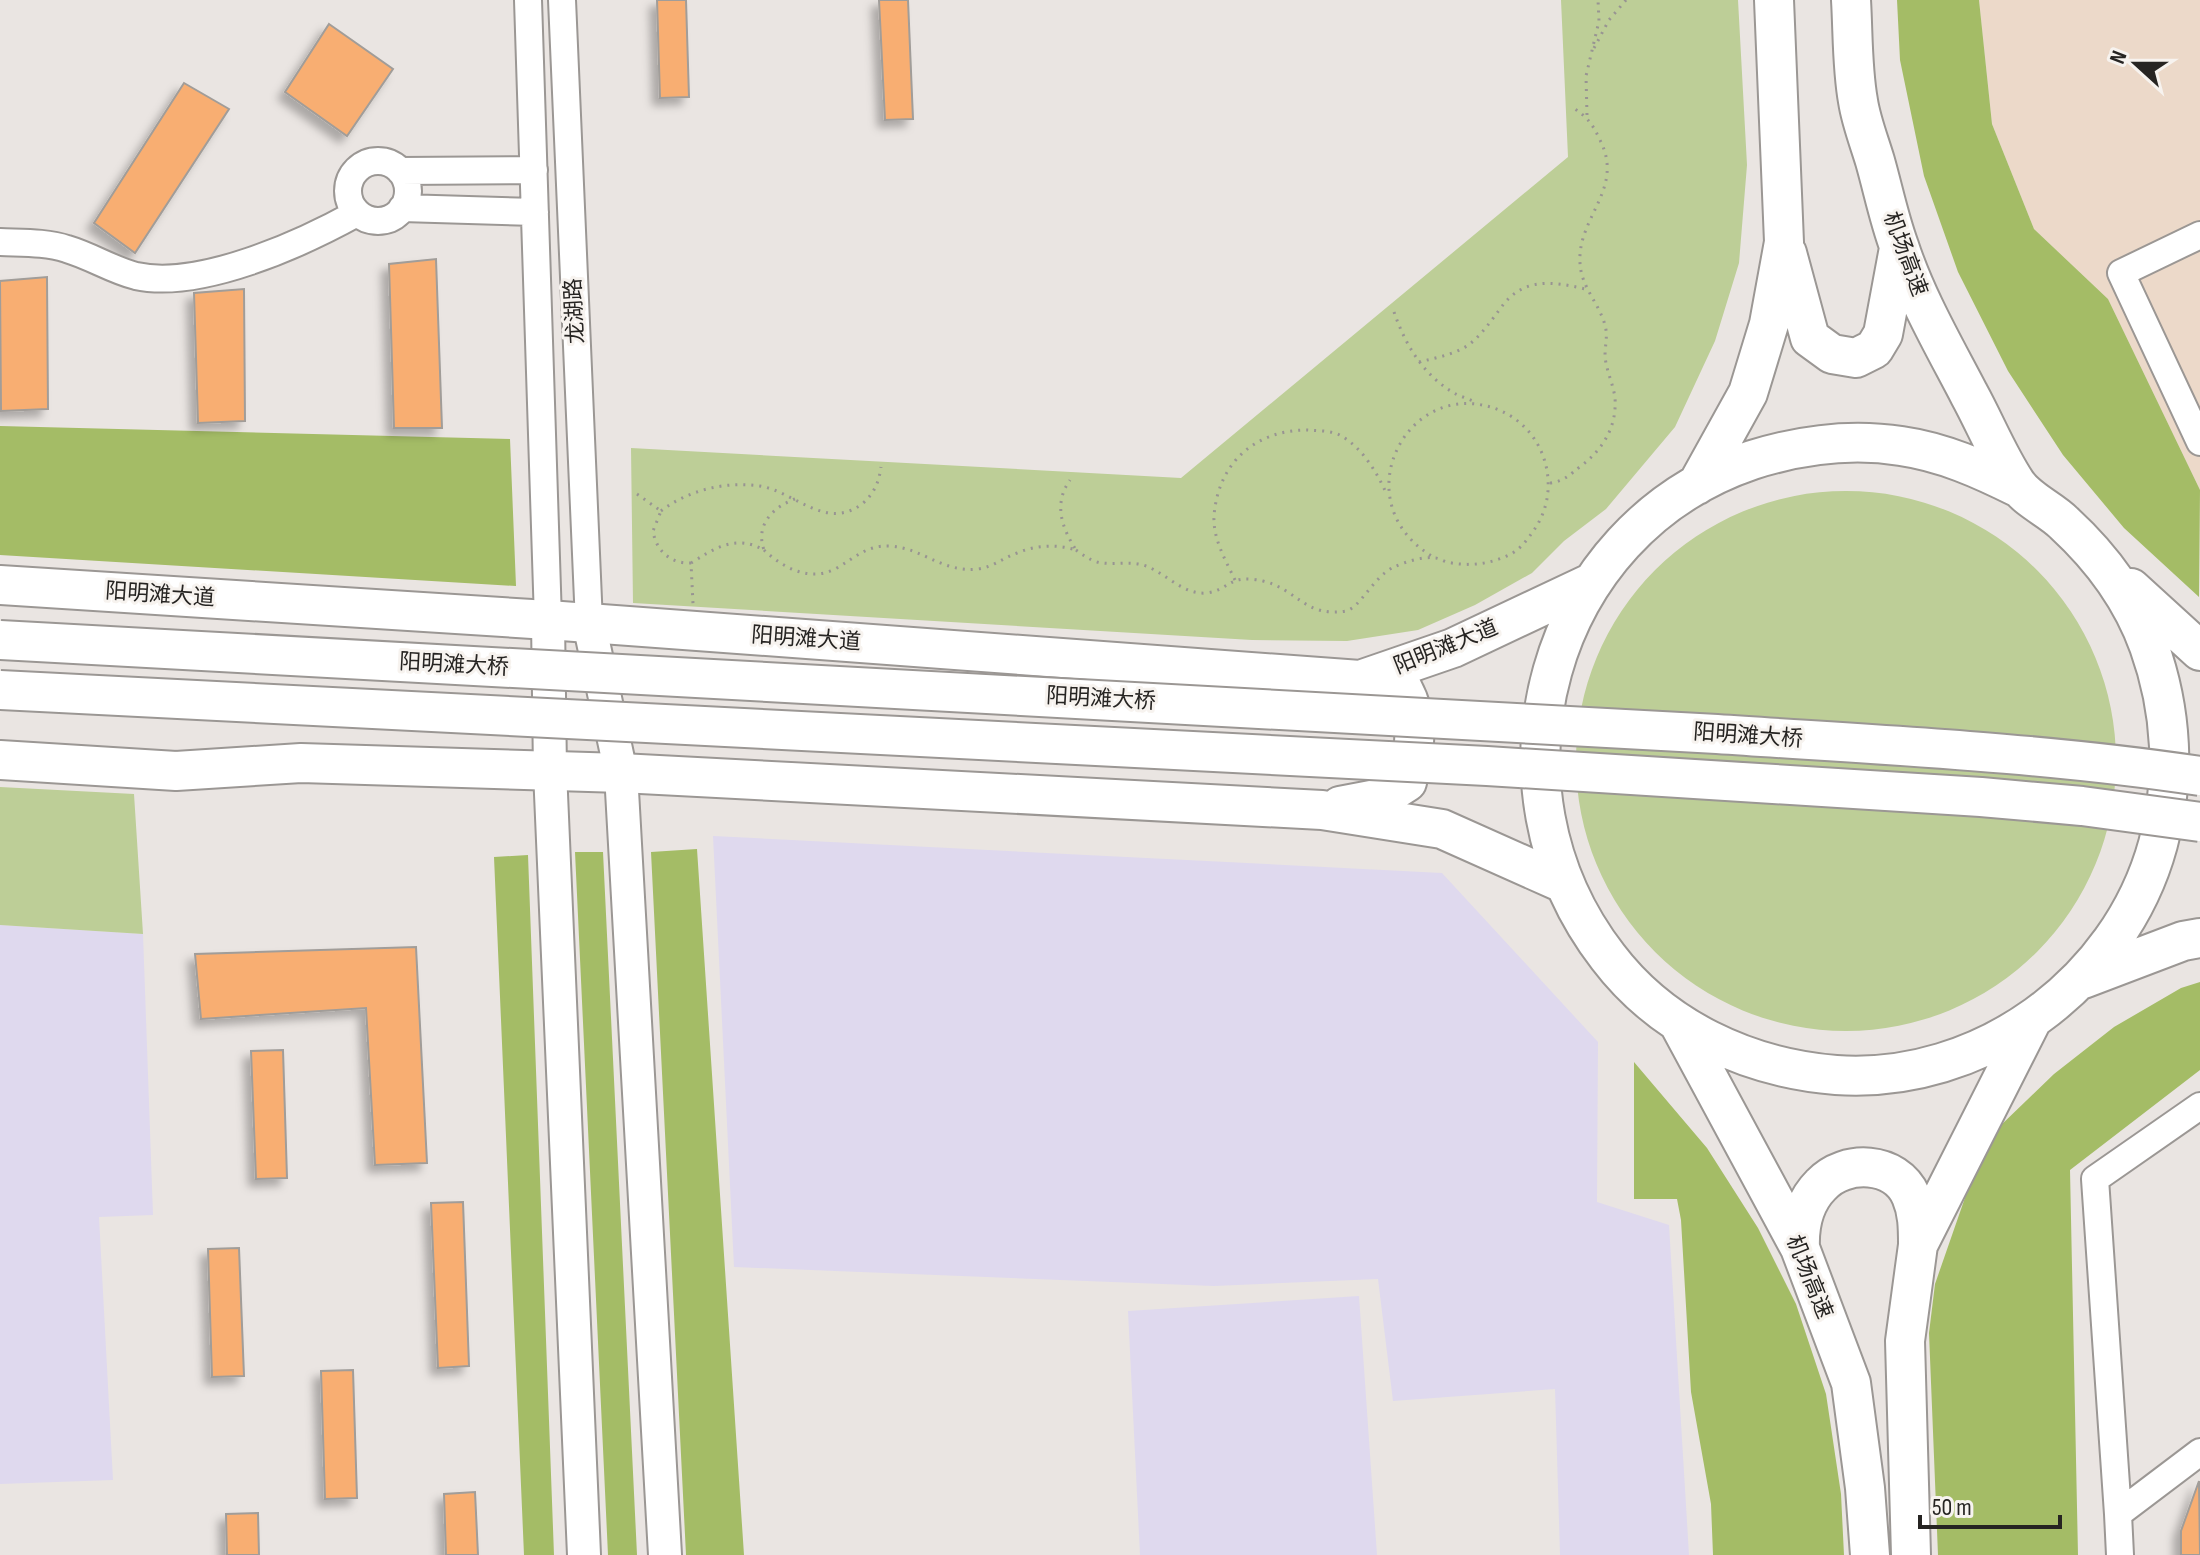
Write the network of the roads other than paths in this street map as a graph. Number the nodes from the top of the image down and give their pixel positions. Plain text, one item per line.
1 (528, 0) edge
2 (562, 0) edge
3 (1774, 0) edge
4 (1851, 0) edge
5 (534, 170) junction
6 (400, 171) junction
7 (402, 208) junction
8 (535, 212) junction
9 (357, 213) junction
10 (2200, 235) edge
11 (0, 242) edge
12 (1784, 242) junction
13 (1899, 248) junction
14 (2200, 442) edge
15 (1697, 485) junction
16 (2019, 488) junction
17 (2093, 552) junction
18 (1593, 582) junction
19 (2, 611) edge
20 (548, 620) junction
21 (589, 623) junction
22 (2199, 647) edge
23 (1360, 680) junction
24 (0, 690) edge
25 (1, 742) edge
26 (550, 771) junction
27 (621, 773) junction
28 (2200, 776) edge
29 (1322, 810) junction
30 (2200, 822) edge
31 (1563, 883) junction
32 (2200, 938) edge
33 (2080, 980) junction
34 (1678, 1022) junction
35 (2031, 1022) junction
36 (2200, 1106) edge
37 (1918, 1245) junction
38 (1800, 1248) junction
39 (2200, 1452) edge
40 (2118, 1514) junction
41 (584, 1555) edge
42 (665, 1555) edge
43 (1870, 1555) edge
44 (1911, 1555) edge
45 (2120, 1555) edge

1 - 5 street, 龙湖路
2 - 21 street, 龙湖路
3 - 12 highway
4 - 13 highway, 机场高速
5 - 6 street
5 - 8 street, 龙湖路
6 - 7 street
6 - 9 street
7 - 8 street
7 - 9 street
8 - 20 street, 龙湖路
9 - 11 street
10 - 14 street
12 - 13 highway
12 - 15 highway
13 - 16 highway, 机场高速
15 - 16 highway
15 - 18 highway
16 - 17 highway
17 - 22 highway
17 - 33 highway
18 - 23 highway, 阳明滩大道
18 - 31 highway
19 - 20 highway, 阳明滩大道
19 - 28 highway, 阳明滩大桥, bridge
20 - 21 highway, 阳明滩大道
20 - 26 main road
21 - 23 highway, 阳明滩大道
21 - 27 main road
23 - 29 highway
24 - 30 highway, 阳明滩大桥, bridge
25 - 26 highway
26 - 27 highway
26 - 41 main road
27 - 29 highway
27 - 42 main road
29 - 31 highway
31 - 34 highway
32 - 33 highway
33 - 35 highway
34 - 35 highway
34 - 38 highway, 机场高速
35 - 37 highway
36 - 40 street
37 - 38 highway
37 - 44 highway
38 - 43 highway, 机场高速
39 - 40 street
40 - 45 street

